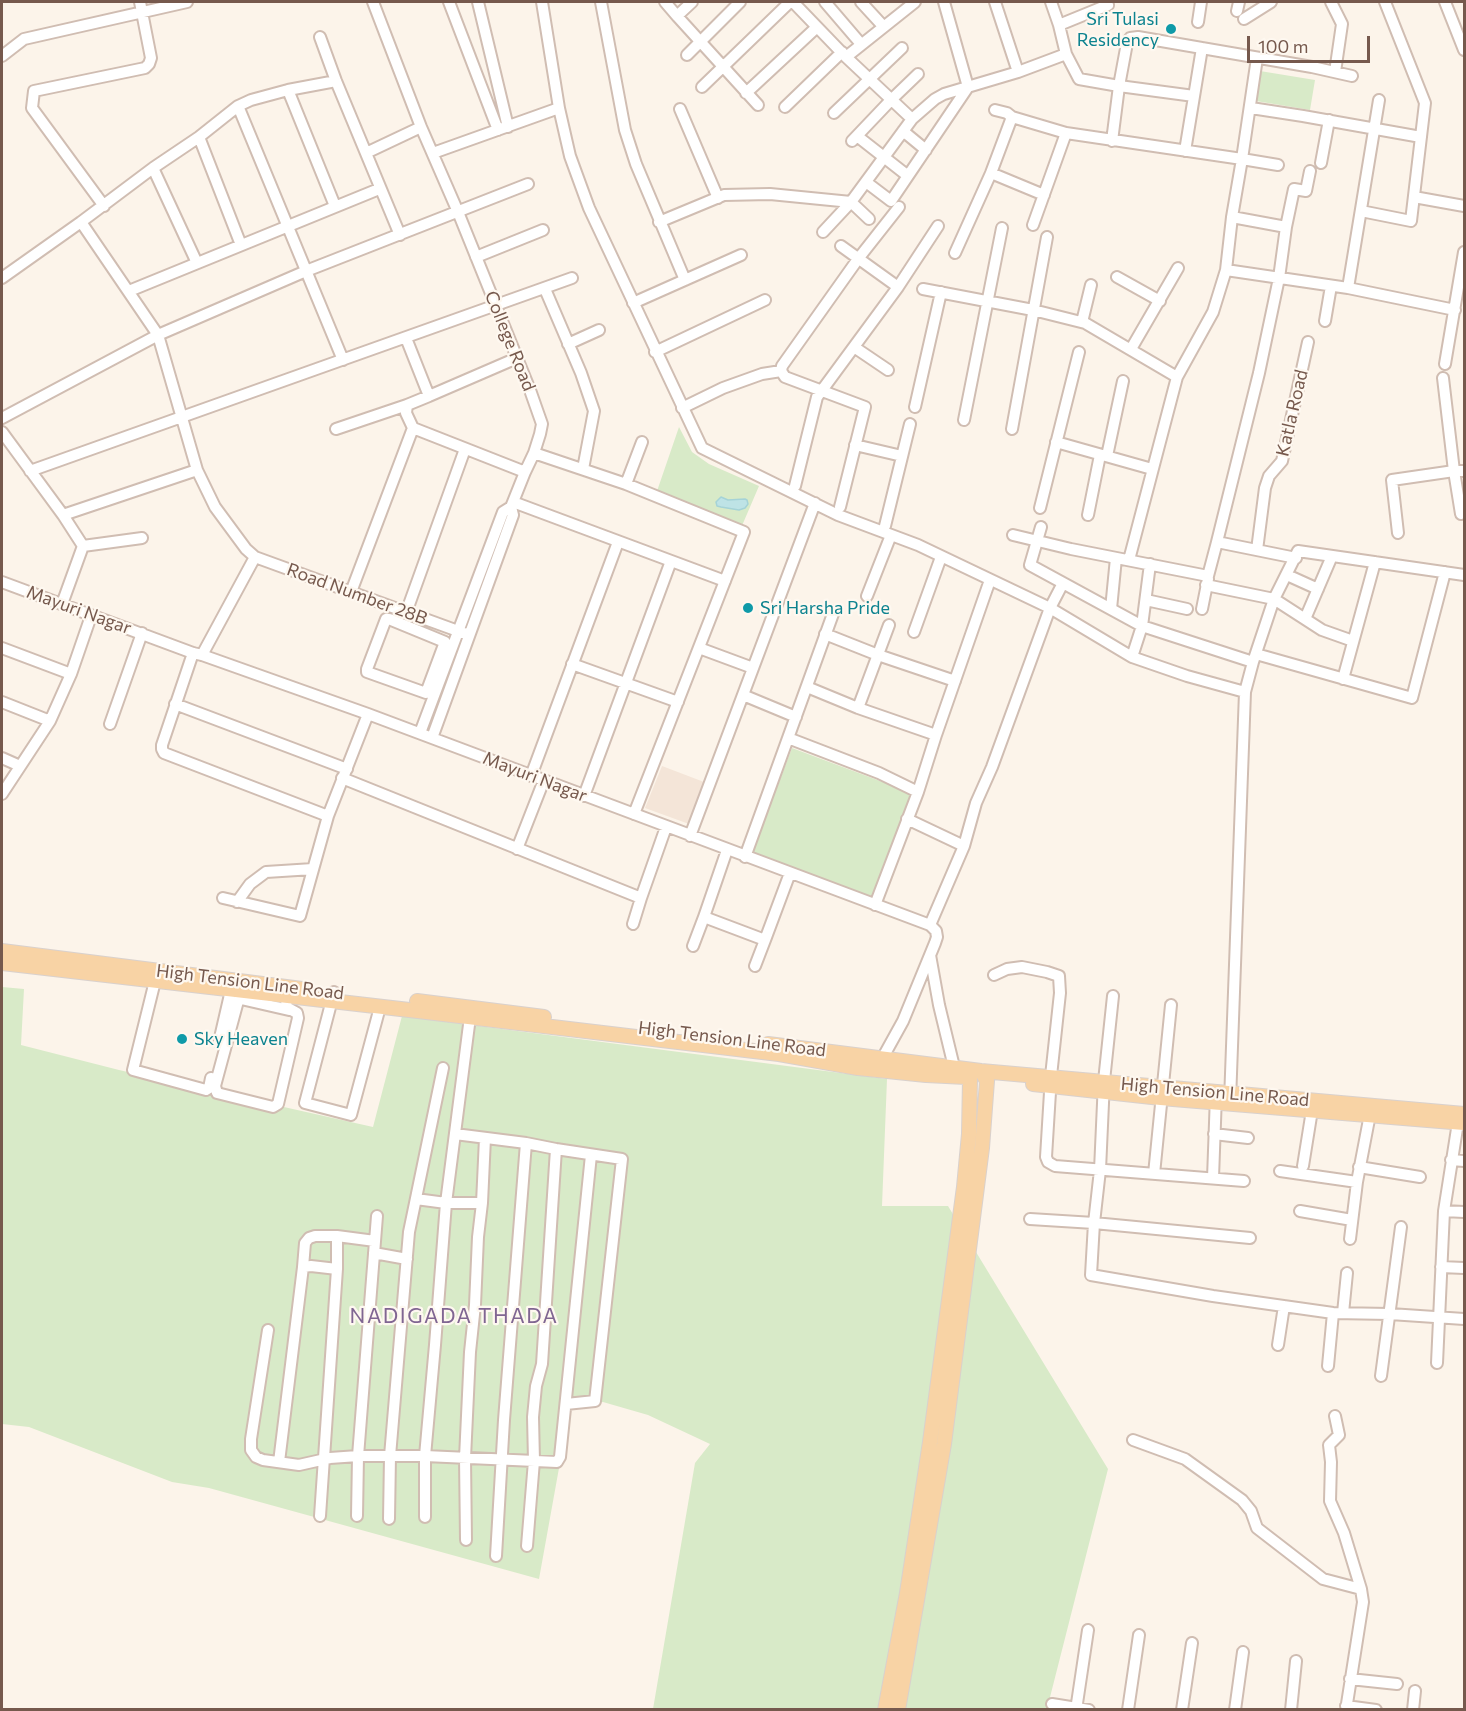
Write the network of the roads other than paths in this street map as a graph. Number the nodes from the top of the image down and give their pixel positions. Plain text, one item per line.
1 (187, 2) edge
2 (373, 2) edge
3 (449, 2) edge
4 (478, 2) edge
5 (542, 2) edge
6 (601, 2) edge
7 (665, 2) edge
8 (692, 2) edge
9 (740, 2) edge
10 (792, 2) edge
11 (825, 2) edge
12 (861, 2) edge
13 (915, 2) edge
14 (944, 2) edge
15 (994, 2) edge
16 (1051, 2) edge
17 (1107, 2) edge
18 (1201, 2) edge
19 (1271, 2) edge
20 (1331, 2) edge
21 (1385, 2) edge
22 (1445, 2) edge
23 (140, 6) edge
24 (902, 6) edge
25 (1240, 11) edge
26 (677, 16) junction
27 (1198, 22) dead end
28 (1059, 25) junction
29 (884, 26) junction
30 (818, 27) junction
31 (320, 37) dead end
32 (701, 42) junction
33 (861, 44) junction
34 (902, 48) dead end
35 (1203, 48) junction
36 (1464, 50) edge
37 (1066, 54) junction
38 (687, 55) dead end
39 (844, 55) junction
40 (2, 56) edge
41 (1257, 58) junction
42 (723, 67) junction
43 (1018, 72) junction
44 (1335, 72) junction
45 (918, 74) dead end
46 (1352, 76) dead end
47 (870, 79) junction
48 (336, 81) junction
49 (1119, 86) junction
50 (702, 87) dead end
51 (969, 87) junction
52 (288, 90) junction
53 (746, 93) junction
54 (1194, 96) junction
55 (891, 100) junction
56 (1379, 100) dead end
57 (758, 105) dead end
58 (238, 106) junction
59 (785, 107) dead end
60 (559, 108) junction
61 (1251, 108) junction
62 (680, 109) dead end
63 (995, 110) dead end
64 (834, 113) dead end
65 (1012, 117) junction
66 (912, 119) junction
67 (1329, 120) junction
68 (421, 127) junction
69 (503, 128) junction
70 (1373, 128) junction
71 (903, 131) junction
72 (1066, 133) junction
73 (199, 137) junction
74 (1421, 137) junction
75 (1112, 141) junction
76 (926, 150) junction
77 (1185, 151) junction
78 (366, 153) junction
79 (433, 153) junction
80 (884, 158) junction
81 (1242, 159) junction
82 (1321, 163) dead end
83 (1278, 165) dead end
84 (153, 168) junction
85 (1310, 171) dead end
86 (991, 173) junction
87 (908, 176) junction
88 (866, 182) junction
89 (528, 184) dead end
90 (380, 189) junction
91 (1044, 195) junction
92 (1414, 197) junction
93 (718, 198) junction
94 (851, 202) junction
95 (104, 206) junction
96 (335, 206) junction
97 (1464, 206) edge
98 (899, 207) dead end
99 (1361, 211) junction
100 (458, 212) junction
101 (1232, 217) junction
102 (869, 219) dead end
103 (81, 222) junction
104 (659, 222) junction
105 (1033, 225) dead end
106 (288, 226) junction
107 (938, 226) dead end
108 (1286, 227) junction
109 (1002, 228) dead end
110 (543, 230) dead end
111 (823, 232) dead end
112 (400, 235) junction
113 (1047, 237) dead end
114 (241, 245) junction
115 (841, 246) dead end
116 (1464, 252) edge
117 (955, 253) dead end
118 (741, 255) dead end
119 (476, 256) junction
120 (858, 259) junction
121 (197, 263) junction
122 (1178, 268) dead end
123 (1226, 270) junction
124 (306, 272) junction
125 (1117, 277) dead end
126 (2, 278) edge
127 (572, 278) dead end
128 (1279, 278) junction
129 (1462, 278) edge
130 (685, 280) junction
131 (1091, 285) dead end
132 (1331, 286) junction
133 (898, 287) junction
134 (545, 288) junction
135 (1348, 288) junction
136 (923, 289) dead end
137 (129, 291) junction
138 (941, 292) junction
139 (765, 300) dead end
140 (987, 301) junction
141 (1160, 301) junction
142 (633, 303) junction
143 (496, 306) junction
144 (1033, 310) junction
145 (1455, 310) junction
146 (1325, 321) dead end
147 (1082, 322) junction
148 (599, 330) dead end
149 (158, 335) junction
150 (405, 338) junction
151 (1308, 342) dead end
152 (568, 344) junction
153 (854, 347) junction
154 (1131, 349) junction
155 (656, 352) junction
156 (1079, 352) dead end
157 (518, 358) junction
158 (343, 360) junction
159 (1445, 364) dead end
160 (781, 370) junction
161 (888, 370) dead end
162 (1178, 377) junction
163 (1443, 378) dead end
164 (1123, 381) dead end
165 (822, 390) junction
166 (429, 396) junction
167 (407, 405) junction
168 (915, 407) dead end
169 (682, 408) junction
170 (2, 418) edge
171 (181, 418) junction
172 (964, 420) dead end
173 (910, 424) dead end
174 (413, 428) junction
175 (336, 429) dead end
176 (1012, 429) dead end
177 (2, 432) edge
178 (642, 442) dead end
179 (1056, 442) junction
180 (855, 444) junction
181 (465, 449) junction
182 (534, 453) junction
183 (902, 456) junction
184 (1103, 456) junction
185 (583, 469) junction
186 (197, 470) junction
187 (1152, 470) junction
188 (30, 471) junction
189 (1459, 471) edge
190 (525, 472) junction
191 (626, 484) junction
192 (795, 486) dead end
193 (815, 503) junction
194 (512, 505) junction
195 (840, 507) dead end
196 (1040, 508) dead end
197 (1461, 514) dead end
198 (63, 515) junction
199 (1088, 515) dead end
200 (1041, 528) dead end
201 (888, 530) junction
202 (1398, 533) dead end
203 (1013, 535) dead end
204 (142, 538) dead end
205 (618, 542) junction
206 (1037, 542) junction
207 (1217, 542) junction
208 (83, 546) junction
209 (1257, 550) junction
210 (255, 556) junction
211 (1332, 556) junction
212 (941, 557) junction
213 (1116, 558) junction
214 (1296, 558) junction
215 (1129, 560) junction
216 (670, 561) junction
217 (1375, 562) junction
218 (1150, 564) junction
219 (1445, 572) junction
220 (1287, 575) junction
221 (1464, 575) edge
222 (990, 580) junction
223 (1207, 580) junction
224 (725, 581) junction
225 (2, 582) edge
226 (1062, 583) junction
227 (1318, 589) junction
228 (351, 592) junction
229 (867, 596) dead end
230 (1274, 599) junction
231 (1146, 600) junction
232 (62, 604) junction
233 (1050, 608) junction
234 (1111, 609) junction
235 (1187, 609) dead end
236 (1202, 609) dead end
237 (834, 611) dead end
238 (406, 613) junction
239 (91, 616) junction
240 (1305, 619) junction
241 (889, 625) dead end
242 (1142, 626) junction
243 (914, 632) dead end
244 (142, 633) junction
245 (464, 633) junction
246 (825, 634) junction
247 (1353, 641) junction
248 (2, 648) edge
249 (699, 648) junction
250 (198, 654) junction
251 (878, 655) junction
252 (1132, 657) junction
253 (1254, 658) junction
254 (572, 664) junction
255 (442, 665) junction
256 (753, 668) junction
257 (456, 670) junction
258 (71, 674) junction
259 (1343, 679) junction
260 (955, 681) junction
261 (625, 683) junction
262 (807, 687) junction
263 (1245, 692) junction
264 (743, 695) junction
265 (2, 702) edge
266 (678, 702) junction
267 (175, 704) junction
268 (858, 708) junction
269 (368, 714) junction
270 (796, 717) junction
271 (50, 721) junction
272 (110, 724) dead end
273 (420, 734) junction
274 (936, 735) junction
275 (432, 738) junction
276 (788, 738) junction
277 (2, 758) edge
278 (20, 766) junction
279 (344, 774) junction
280 (531, 776) junction
281 (544, 780) junction
282 (918, 792) junction
283 (2, 794) edge
284 (584, 796) junction
285 (634, 814) junction
286 (328, 816) junction
287 (907, 819) junction
288 (666, 827) junction
289 (690, 836) junction
290 (964, 846) junction
291 (517, 849) junction
292 (727, 850) junction
293 (745, 856) junction
294 (313, 870) junction
295 (790, 873) junction
296 (223, 898) dead end
297 (642, 898) junction
298 (237, 902) junction
299 (875, 905) junction
300 (704, 917) junction
301 (633, 924) dead end
302 (930, 926) junction
303 (765, 940) junction
304 (693, 946) dead end
305 (2, 951) edge
306 (930, 955) junction
307 (2, 963) edge
308 (755, 966) dead end
309 (994, 975) dead end
310 (155, 981) junction
311 (231, 990) junction
312 (247, 996) junction
313 (1113, 996) dead end
314 (332, 997) junction
315 (288, 1003) junction
316 (1171, 1005) dead end
317 (380, 1007) junction
318 (470, 1017) junction
319 (665, 1036) junction
320 (881, 1065) junction
321 (954, 1067) junction
322 (444, 1068) dead end
323 (984, 1076) junction
324 (1051, 1081) junction
325 (1104, 1087) junction
326 (1162, 1093) junction
327 (1223, 1098) junction
328 (1313, 1105) junction
329 (1371, 1110) junction
330 (1462, 1118) edge
331 (455, 1134) junction
332 (1214, 1134) junction
333 (485, 1138) junction
334 (1248, 1138) dead end
335 (526, 1143) junction
336 (556, 1149) junction
337 (591, 1155) junction
338 (1451, 1160) junction
339 (1464, 1161) edge
340 (1304, 1166) dead end
341 (1359, 1167) junction
342 (1100, 1170) junction
343 (1280, 1171) dead end
344 (1154, 1174) junction
345 (1420, 1177) dead end
346 (1213, 1179) junction
347 (1244, 1181) dead end
348 (1357, 1182) junction
349 (416, 1199) junction
350 (446, 1203) junction
351 (482, 1203) junction
352 (1300, 1211) dead end
353 (1444, 1211) junction
354 (1464, 1212) edge
355 (377, 1216) dead end
356 (1030, 1220) dead end
357 (1352, 1220) junction
358 (1094, 1223) junction
359 (1401, 1227) dead end
360 (337, 1236) junction
361 (1250, 1238) dead end
362 (1350, 1239) dead end
363 (375, 1241) junction
364 (374, 1253) junction
365 (407, 1259) junction
366 (1442, 1267) junction
367 (303, 1268) junction
368 (1464, 1268) edge
369 (337, 1269) junction
370 (1347, 1273) dead end
371 (1284, 1306) junction
372 (1338, 1313) junction
373 (1390, 1314) junction
374 (1439, 1318) junction
375 (1464, 1319) edge
376 (268, 1330) dead end
377 (1278, 1345) dead end
378 (1437, 1363) dead end
379 (1328, 1366) dead end
380 (1381, 1376) dead end
381 (566, 1404) junction
382 (1335, 1416) dead end
383 (1133, 1440) dead end
384 (937, 1443) junction
385 (358, 1456) junction
386 (390, 1456) junction
387 (425, 1456) junction
388 (465, 1458) junction
389 (501, 1459) junction
390 (323, 1460) junction
391 (534, 1461) junction
392 (279, 1462) junction
393 (320, 1516) dead end
394 (357, 1516) dead end
395 (425, 1517) dead end
396 (389, 1519) dead end
397 (466, 1540) dead end
398 (526, 1546) dead end
399 (496, 1556) dead end
400 (1361, 1589) junction
401 (1088, 1630) dead end
402 (1139, 1635) dead end
403 (1192, 1643) dead end
404 (1243, 1652) dead end
405 (1296, 1662) dead end
406 (1350, 1679) junction
407 (1397, 1684) dead end
408 (1415, 1691) dead end
409 (1052, 1704) dead end
410 (1076, 1708) edge
411 (1346, 1708) edge
412 (885, 1710) edge
413 (898, 1710) edge
414 (1089, 1710) edge
415 (1128, 1710) edge
416 (1182, 1710) edge
417 (1235, 1710) edge
418 (1291, 1710) edge
419 (1376, 1710) edge
420 (1413, 1710) edge

1 - 23 street
2 - 68 street, College Road
3 - 69 street
4 - 69 street
5 - 60 street
6 - 104 street
7 - 26 street
8 - 26 street
9 - 32 street
10 - 30 street
10 - 42 street
11 - 33 street
12 - 29 street
13 - 24 street
14 - 51 street
15 - 43 street
16 - 28 street
17 - 28 street
18 - 27 street
19 - 25 street
20 - 44 street
21 - 74 street
22 - 36 street
23 - 40 street
23 - 95 street
24 - 29 street
26 - 32 street
28 - 37 street
29 - 33 street
30 - 39 street
30 - 53 street
31 - 48 street
32 - 38 street
32 - 42 street
33 - 39 street
34 - 47 street
35 - 41 street
35 - 49 street
35 - 54 street
37 - 43 street
37 - 49 street
39 - 47 street
39 - 59 street
41 - 44 street
41 - 61 street
42 - 50 street
42 - 53 street
43 - 51 street
44 - 46 street
45 - 55 street
47 - 55 street
47 - 64 street
48 - 52 street
48 - 78 street
49 - 54 street
49 - 75 street
51 - 66 street
51 - 76 street
52 - 58 street
52 - 96 street
53 - 57 street
54 - 77 street
55 - 66 street
55 - 80 street
56 - 70 street
58 - 73 street
58 - 106 street
60 - 69 street
60 - 142 street
61 - 67 street
61 - 81 street
62 - 93 street
63 - 65 street
65 - 72 street
65 - 86 street
66 - 71 street
67 - 70 street
67 - 82 street
68 - 78 street
68 - 79 street, College Road
69 - 79 street
70 - 74 street
70 - 99 street
71 - 76 street
71 - 80 street
72 - 75 street
72 - 91 street
73 - 84 street
73 - 114 street
74 - 92 street
75 - 77 street
76 - 87 street
77 - 81 street
78 - 90 street
79 - 100 street, College Road
80 - 87 street
80 - 88 street
81 - 83 street
81 - 101 street
84 - 95 street
84 - 121 street
85 - 108 street
86 - 91 street
86 - 117 street
87 - 88 street
88 - 94 street
89 - 100 street
90 - 96 street
90 - 112 street
91 - 105 street
92 - 97 street
92 - 99 street
93 - 94 street
93 - 104 street
94 - 102 street
94 - 111 street
95 - 103 street
96 - 106 street
98 - 120 street
99 - 135 street
100 - 112 street
100 - 119 street, College Road
101 - 108 street
101 - 123 street
103 - 126 street
103 - 137 street
104 - 130 street
106 - 114 street
106 - 124 street
107 - 133 street
108 - 128 street
109 - 140 street
110 - 119 street
112 - 124 street
113 - 144 street
114 - 121 street
115 - 120 street
116 - 129 street
118 - 130 street
119 - 143 street, College Road
120 - 133 street
120 - 160 street
121 - 137 street
122 - 141 street
123 - 128 street
123 - 162 street
124 - 149 street
124 - 158 street
125 - 141 street
127 - 134 street
128 - 132 street
128 - 207 street
129 - 145 street
130 - 142 street
131 - 147 street
132 - 135 street
132 - 146 street
133 - 153 street
134 - 143 street
134 - 152 street
135 - 145 street
136 - 138 street
137 - 149 street
138 - 140 street
138 - 168 street
139 - 155 street
140 - 144 street
140 - 172 street
141 - 154 street
142 - 155 street
143 - 150 street
143 - 157 street, College Road
144 - 147 street
144 - 176 street
145 - 159 street
147 - 154 street
148 - 152 street
149 - 170 street
149 - 171 street
150 - 158 street
150 - 166 street
151 - 209 street, Katla Road
152 - 185 street
153 - 161 street
153 - 165 street
154 - 162 street
155 - 169 street
156 - 179 street
157 - 166 street
157 - 182 street, College Road
158 - 171 street
160 - 165 street
160 - 169 street
162 - 187 street
163 - 189 street
164 - 184 street
165 - 180 street
165 - 192 street
166 - 167 street
167 - 174 street
167 - 175 street
169 - 193 street
171 - 186 street
171 - 188 street
173 - 183 street
174 - 181 street
174 - 228 street
177 - 188 street
178 - 191 street
179 - 184 street
179 - 196 street
180 - 183 street
180 - 195 street
181 - 190 street
181 - 238 street
182 - 185 street
182 - 190 street, College Road
183 - 201 street
184 - 187 street
184 - 199 street
185 - 191 street
186 - 198 street
186 - 210 street
187 - 215 street
188 - 198 street
189 - 197 street
189 - 202 street
190 - 194 street, College Road
191 - 224 street
193 - 201 street
193 - 256 street
194 - 205 street
194 - 245 street, College Road
198 - 208 street
200 - 206 street
201 - 212 street
201 - 229 street
203 - 206 street
204 - 208 street
205 - 216 street
205 - 254 street
206 - 213 street
206 - 226 street
207 - 209 street
207 - 223 street
208 - 232 street
209 - 214 street
210 - 228 street, Road Number 28B
210 - 250 street
211 - 214 street
211 - 217 street
211 - 227 street
212 - 222 street
212 - 243 street
213 - 215 street
213 - 234 street
214 - 220 street
215 - 218 street
216 - 224 street
216 - 261 street
217 - 219 street
217 - 247 street
218 - 223 street
218 - 231 street
219 - 221 street
219 - 259 street
220 - 227 street
220 - 230 street
222 - 233 street
222 - 260 street
223 - 230 street
223 - 236 street
224 - 249 street
225 - 232 street, Mayuri Nagar
226 - 233 street
226 - 234 street
227 - 240 street
228 - 238 street, Road Number 28B
230 - 240 street
230 - 253 street
231 - 235 street
231 - 242 street
232 - 239 street, Mayuri Nagar
233 - 252 street
233 - 290 street
234 - 242 street
237 - 246 street
238 - 245 street, Road Number 28B
239 - 244 street, Mayuri Nagar
239 - 258 street
240 - 247 street
241 - 251 street
242 - 252 street
242 - 253 street
244 - 250 street, Mayuri Nagar
244 - 272 street
245 - 255 street
245 - 257 street
246 - 251 street
246 - 262 street
247 - 259 street
248 - 258 street
249 - 256 street
249 - 266 street
250 - 267 street
250 - 269 street, Mayuri Nagar
251 - 260 street
251 - 268 street
252 - 263 street
253 - 259 street
253 - 263 street
254 - 261 street
254 - 280 street
255 - 255 street
255 - 257 street
255 - 273 street
256 - 264 street
257 - 275 street
258 - 271 street
260 - 274 street
261 - 266 street
261 - 284 street
262 - 268 street
262 - 270 street
263 - 327 street
264 - 270 street
264 - 289 street
265 - 271 street
266 - 285 street
267 - 279 street
267 - 286 street
268 - 274 street
269 - 273 street, Mayuri Nagar
269 - 279 street
270 - 276 street
271 - 278 street
273 - 275 street, Mayuri Nagar
274 - 282 street
275 - 280 street, Mayuri Nagar
276 - 282 street
276 - 293 street
277 - 278 street
278 - 283 street
279 - 286 street
279 - 291 street
280 - 281 street, Mayuri Nagar
281 - 284 street, Mayuri Nagar
281 - 291 street
282 - 287 street
284 - 285 street, Mayuri Nagar
285 - 288 street, Mayuri Nagar
286 - 294 street
287 - 290 street
287 - 299 street
288 - 289 street, Mayuri Nagar
288 - 297 street
289 - 292 street, Mayuri Nagar
290 - 302 street
291 - 297 street
292 - 293 street, Mayuri Nagar
292 - 300 street
293 - 295 street, Mayuri Nagar
294 - 298 street
294 - 298 street
295 - 299 street, Mayuri Nagar
295 - 303 street
296 - 298 street
297 - 301 street
299 - 302 street, Mayuri Nagar
300 - 303 street
300 - 304 street
302 - 306 street
303 - 308 street
305 - 314 main road, High Tension Line Road
306 - 320 street
306 - 321 street
307 - 310 main road, High Tension Line Road
309 - 324 street
310 - 311 main road, High Tension Line Road
310 - 311 street
311 - 312 main road, High Tension Line Road
312 - 315 main road, High Tension Line Road
312 - 315 street
313 - 325 street
314 - 315 main road, High Tension Line Road
314 - 317 main road, High Tension Line Road
314 - 317 street
314 - 319 main road, High Tension Line Road
316 - 326 street
317 - 318 main road, High Tension Line Road
318 - 319 main road, High Tension Line Road
318 - 331 street
319 - 320 main road, High Tension Line Road
320 - 321 main road, High Tension Line Road
320 - 384 main road
321 - 323 main road, High Tension Line Road
322 - 349 street
323 - 324 main road, High Tension Line Road
323 - 384 main road
324 - 325 main road, High Tension Line Road
324 - 342 street
325 - 326 main road, High Tension Line Road
325 - 342 street
326 - 327 main road, High Tension Line Road
326 - 344 street
327 - 328 main road, High Tension Line Road
327 - 332 street
328 - 329 main road, High Tension Line Road
328 - 340 street
329 - 330 main road, High Tension Line Road
329 - 341 street
330 - 338 street
331 - 333 street
331 - 350 street
332 - 334 street
332 - 346 street
333 - 335 street
333 - 351 street
335 - 336 street
335 - 389 street
336 - 337 street
336 - 391 street
337 - 381 street
337 - 381 street
338 - 339 street
338 - 353 street
341 - 345 street
341 - 348 street
342 - 344 street
342 - 358 street
343 - 348 street
344 - 346 street
346 - 347 street
348 - 357 street
349 - 350 street
349 - 365 street
350 - 351 street
350 - 387 street
351 - 388 street
352 - 357 street
353 - 354 street
353 - 366 street
355 - 363 street
356 - 358 street
357 - 362 street
358 - 361 street
358 - 371 street
359 - 373 street
360 - 363 street
360 - 367 street
360 - 369 street
363 - 364 street
364 - 365 street
364 - 385 street
365 - 386 street
366 - 368 street
366 - 374 street
367 - 369 street
367 - 392 street
369 - 390 street
370 - 372 street
371 - 372 street
371 - 377 street
372 - 373 street
372 - 379 street
373 - 374 street
373 - 380 street
374 - 375 street
374 - 378 street
376 - 392 street
381 - 391 street
382 - 400 street
383 - 400 street
384 - 412 main road
384 - 413 main road
385 - 386 street
385 - 390 street
385 - 394 street
386 - 387 street
386 - 396 street
387 - 388 street
387 - 395 street
388 - 389 street
388 - 397 street
389 - 391 street
389 - 399 street
390 - 392 street
390 - 393 street
391 - 398 street
400 - 406 street
401 - 410 street
402 - 415 street
403 - 416 street
404 - 417 street
405 - 418 street
406 - 407 street
406 - 411 street
408 - 420 street
409 - 410 street
410 - 414 street
411 - 419 street

